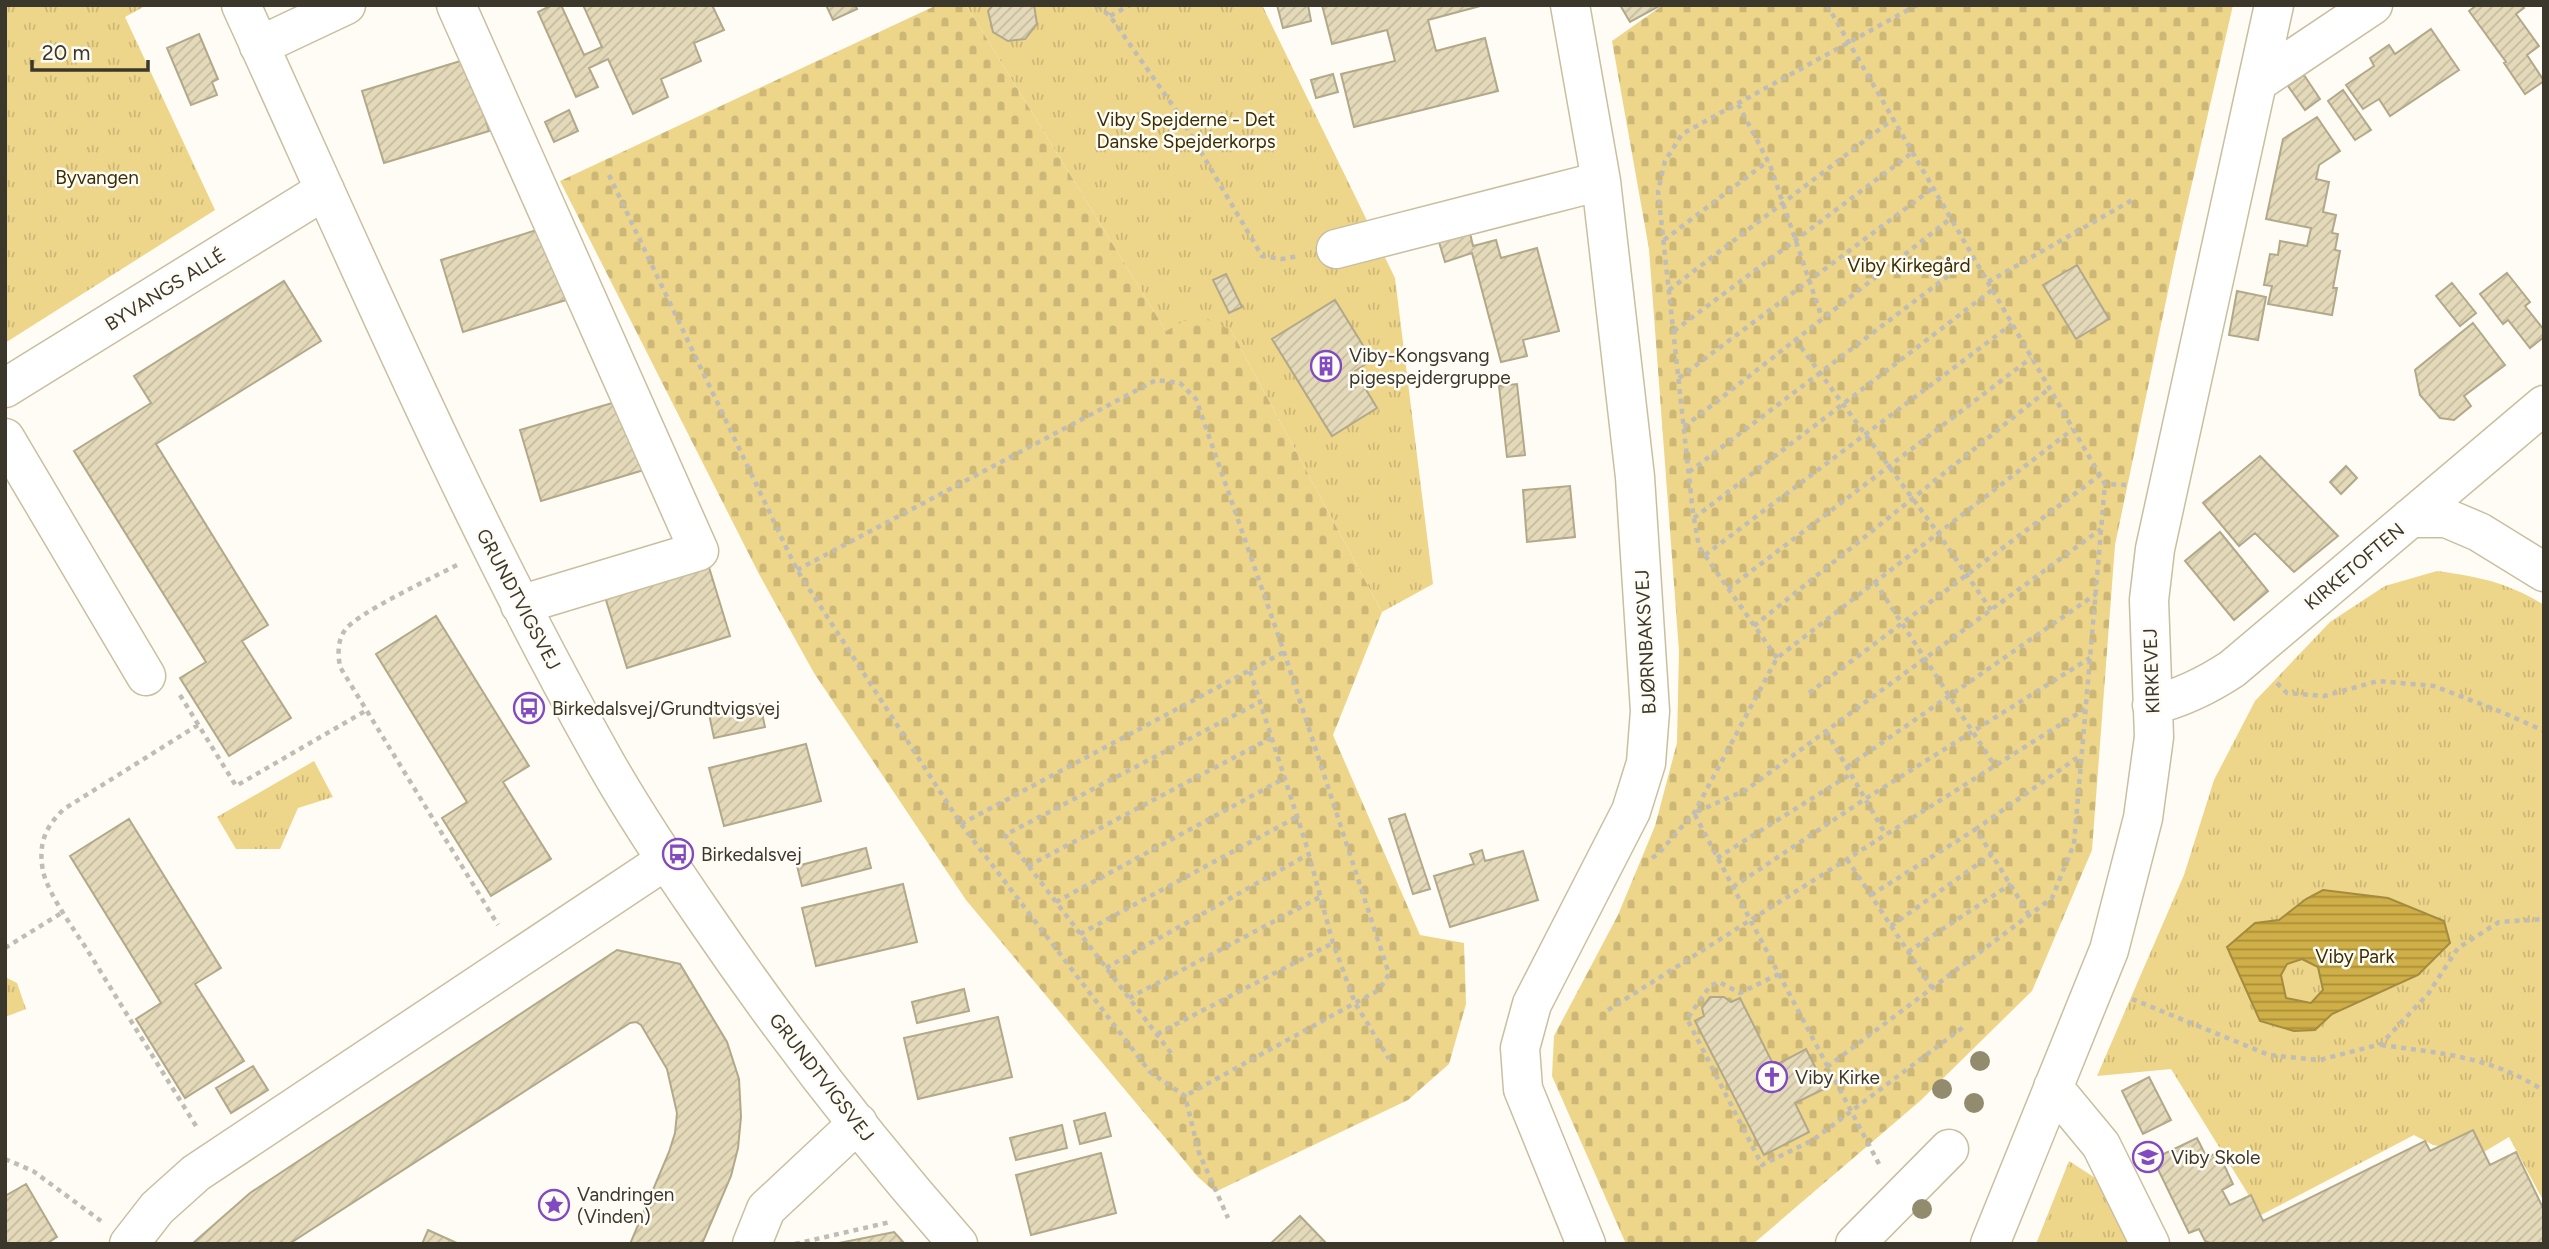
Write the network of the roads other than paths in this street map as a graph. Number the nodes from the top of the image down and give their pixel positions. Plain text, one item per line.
1 (241, 5) edge
2 (345, 5) edge
3 (456, 5) edge
4 (1570, 5) edge
5 (2274, 5) edge
6 (2373, 5) edge
7 (259, 46) junction
8 (2258, 82) junction
9 (1601, 181) junction
10 (325, 190) junction
11 (1336, 249) road end
12 (5, 388) edge
13 (2544, 405) edge
14 (5, 438) edge
15 (2410, 518) junction
16 (2544, 572) edge
17 (520, 606) junction
18 (146, 676) dead end
19 (2152, 705) junction
20 (666, 860) junction
21 (2053, 1087) junction
22 (858, 1123) junction
23 (1949, 1149) dead end
24 (129, 1243) edge
25 (752, 1244) edge
26 (958, 1244) edge
27 (1586, 1244) edge
28 (1855, 1244) edge
29 (1990, 1244) edge
30 (2150, 1244) edge

1 - 7 street, GRUNDTVIGSVEJ
2 - 7 street
3 - 17 street
4 - 9 street, BJØRNBAKSVEJ
5 - 8 street, KIRKEVEJ
6 - 8 street
7 - 10 street, GRUNDTVIGSVEJ
8 - 19 street, KIRKEVEJ
9 - 11 street
9 - 27 street, BJØRNBAKSVEJ
10 - 12 street, BYVANGS ALLÉ
10 - 17 street, GRUNDTVIGSVEJ
13 - 15 street, KIRKETOFTEN
14 - 18 street
15 - 16 street
15 - 19 street, KIRKETOFTEN
17 - 20 street, GRUNDTVIGSVEJ
19 - 21 street, KIRKEVEJ
20 - 22 street, GRUNDTVIGSVEJ
20 - 24 street
21 - 29 street, KIRKEVEJ
21 - 30 street
22 - 25 street
22 - 26 street, GRUNDTVIGSVEJ
23 - 28 street

